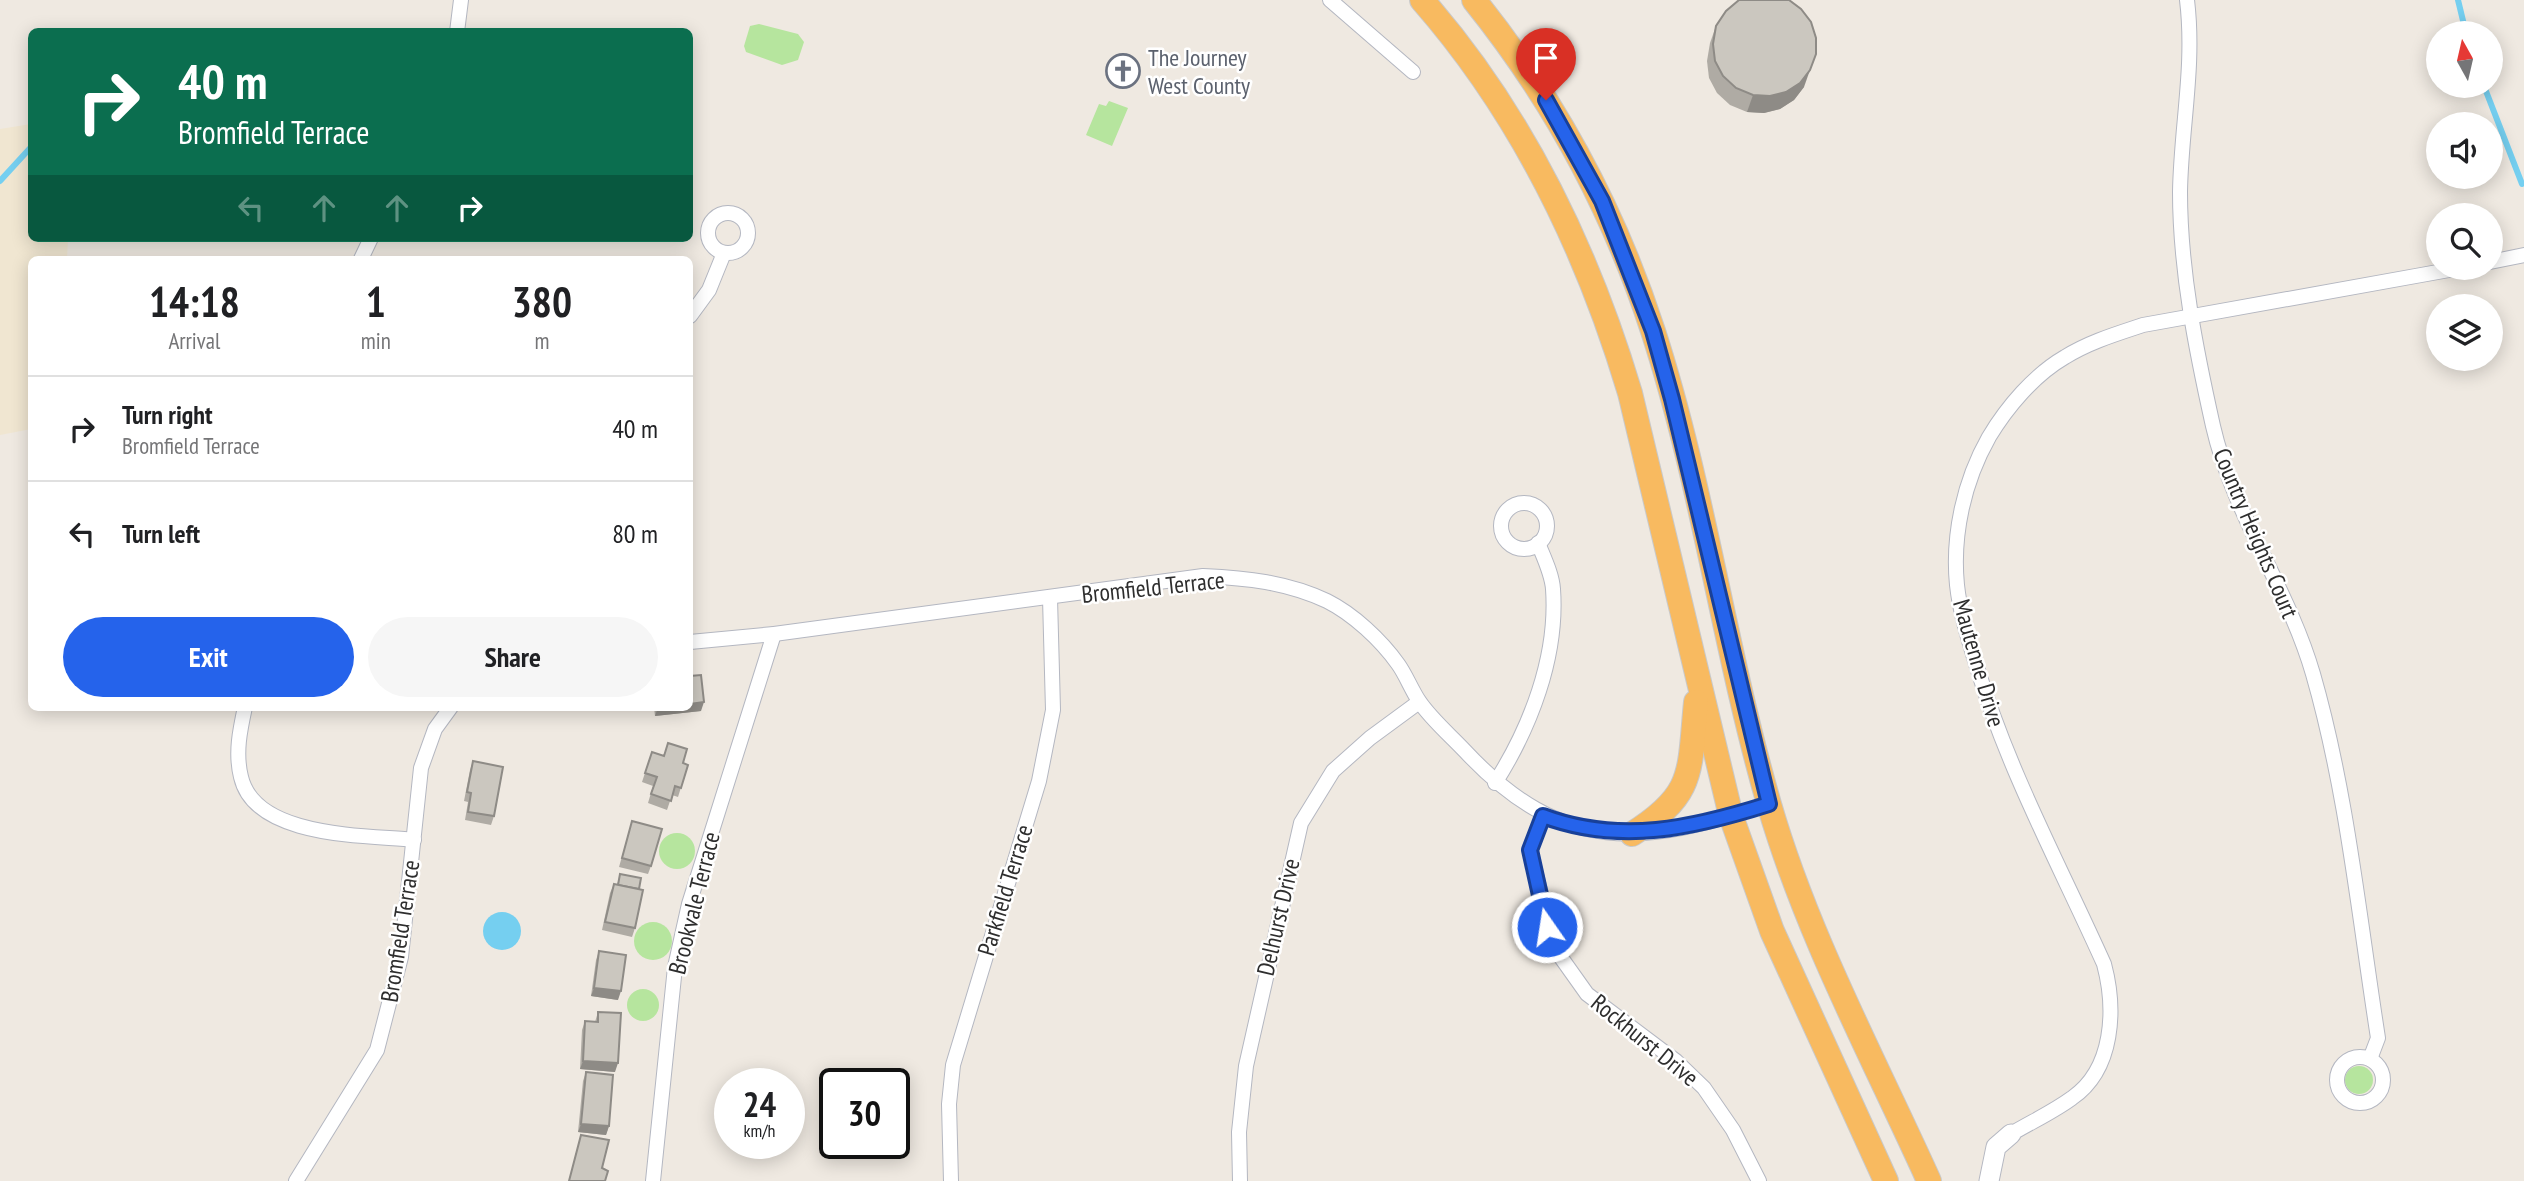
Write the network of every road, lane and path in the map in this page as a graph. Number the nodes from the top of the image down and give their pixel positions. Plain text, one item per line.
1 (461, 0) edge
2 (1330, 0) edge
3 (1422, 0) edge
4 (1474, 0) edge
5 (2188, 0) edge
6 (458, 28) edge
7 (1413, 72) dead end
8 (724, 253) dead end
9 (2524, 255) edge
10 (2503, 259) edge
11 (2426, 274) edge
12 (693, 312) edge
13 (2192, 315) junction
14 (1538, 543) dead end
15 (1050, 598) junction
16 (774, 634) junction
17 (693, 642) edge
18 (1698, 684) junction
19 (1419, 702) junction
20 (244, 711) edge
21 (448, 711) edge
22 (1495, 783) junction
23 (1769, 804) junction
24 (1543, 816) junction
25 (1731, 816) junction
26 (1632, 834) junction
27 (414, 840) junction
28 (2370, 1059) dead end
29 (2011, 1134) joint
30 (296, 1181) edge
31 (653, 1181) edge
32 (951, 1181) edge
33 (1240, 1181) edge
34 (1759, 1181) edge
35 (1886, 1181) edge
36 (1929, 1181) edge
37 (1989, 1181) edge

1 - 6 street
2 - 7 street
3 - 18 highway
4 - 23 highway
5 - 13 street, Country Heights Court
8 - 12 street
9 - 10 street
11 - 13 street, Mautenne Drive
13 - 28 street, Country Heights Court
13 - 29 street, Mautenne Drive
14 - 22 street
15 - 16 street, Bromfield Terrace
15 - 19 street, Bromfield Terrace
15 - 32 street, Parkfield Terrace
16 - 17 street, Bromfield Terrace
16 - 31 street, Brookvale Terrace
18 - 25 highway
18 - 26 highway
19 - 22 street, Bromfield Terrace
19 - 33 street, Delhurst Drive
20 - 27 street
21 - 27 street, Bromfield Terrace
22 - 24 street, Bromfield Terrace
23 - 25 street, Bromfield Terrace
23 - 36 highway
24 - 26 street, Bromfield Terrace
24 - 34 street, Rockhurst Drive
25 - 26 street, Bromfield Terrace
25 - 35 highway
27 - 30 street, Bromfield Terrace
29 - 37 street

